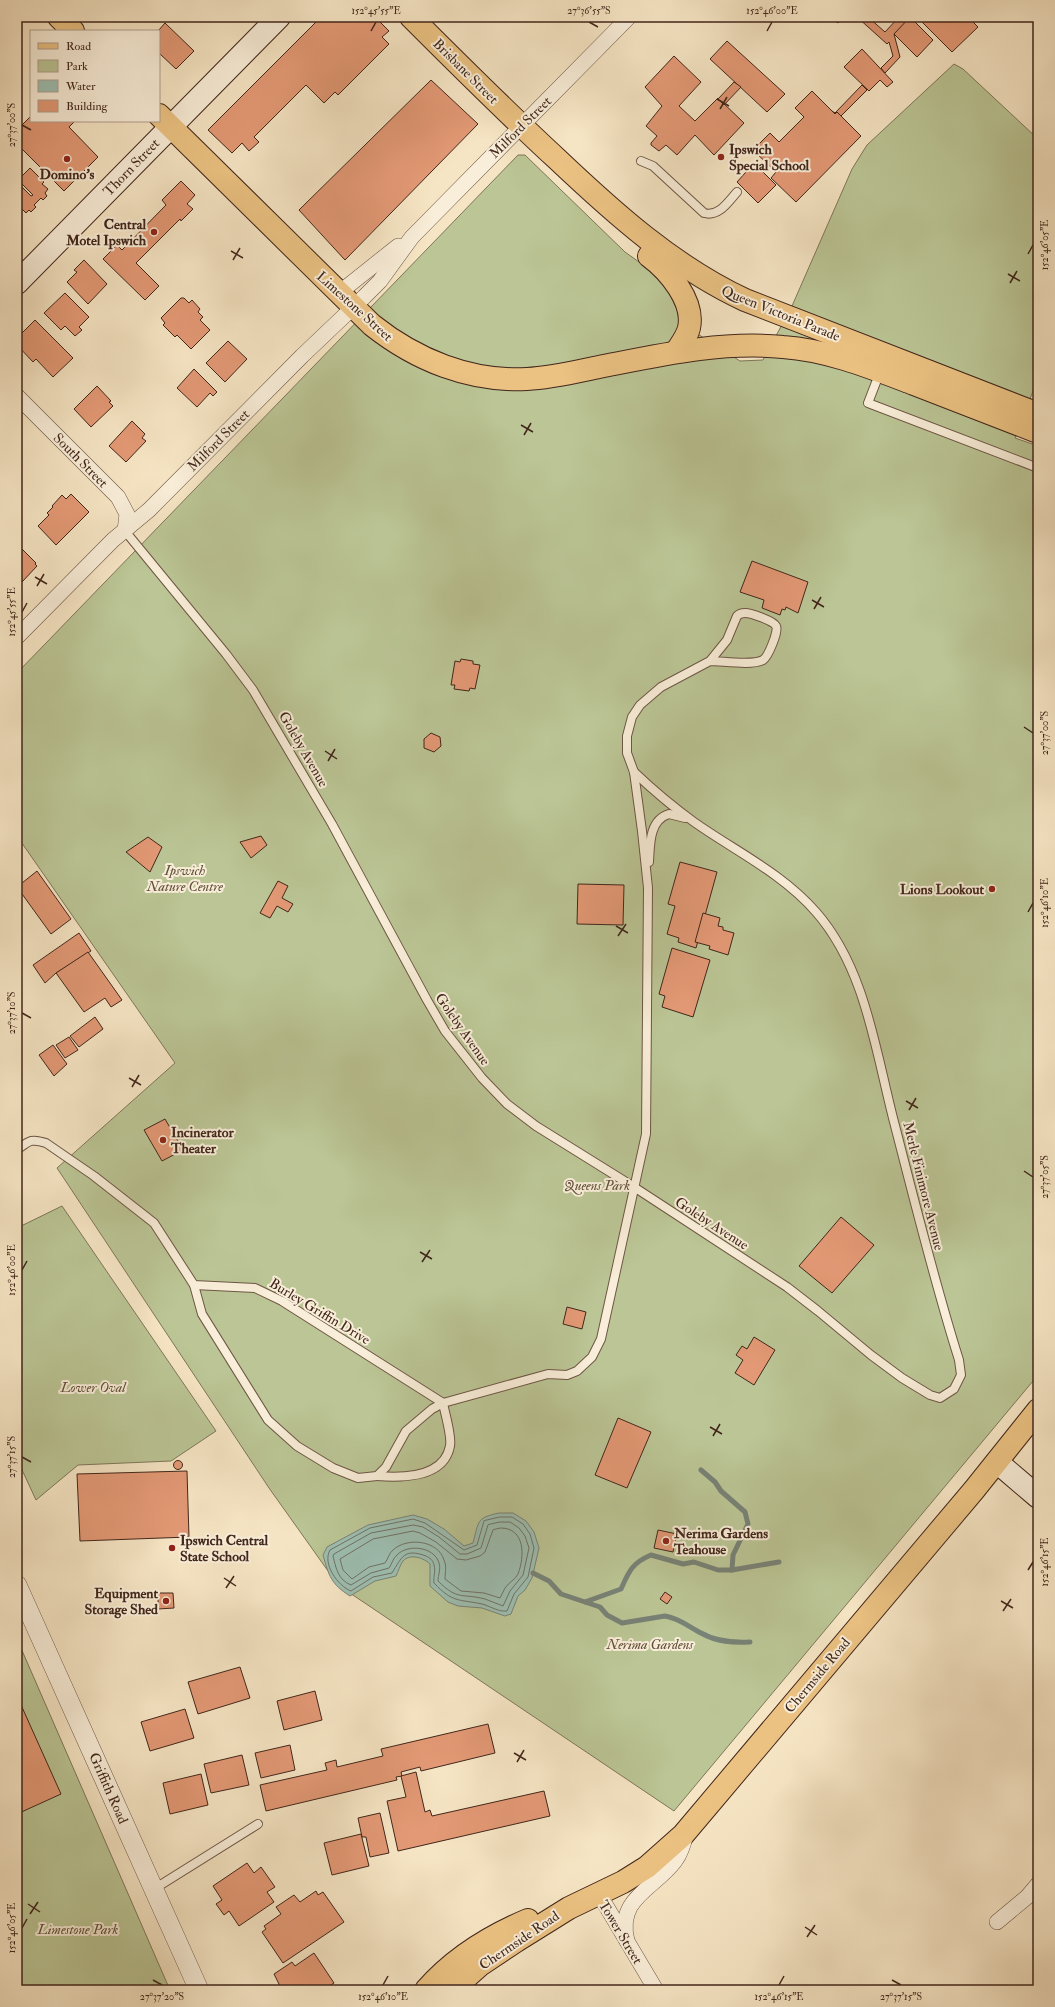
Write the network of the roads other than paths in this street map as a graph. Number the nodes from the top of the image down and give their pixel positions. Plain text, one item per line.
1 (59, 17) edge
2 (279, 17) edge
3 (411, 17) edge
4 (629, 17) edge
5 (72, 30) edge
6 (165, 121) edge
7 (521, 126) junction
8 (641, 161) dead end
9 (737, 192) dead end
10 (603, 202) junction
11 (412, 236) junction
12 (17, 283) edge
13 (346, 300) junction
14 (676, 352) junction
15 (880, 372) junction
16 (17, 396) edge
17 (1038, 414) edge
18 (1038, 432) edge
19 (1038, 468) edge
20 (125, 531) junction
21 (17, 637) edge
22 (710, 661) junction
23 (634, 772) junction
24 (693, 821) junction
25 (648, 888) junction
26 (17, 1150) edge
27 (634, 1187) junction
28 (194, 1285) junction
29 (954, 1389) joint
30 (443, 1403) junction
31 (1038, 1410) edge
32 (997, 1462) junction
33 (376, 1476) junction
34 (1038, 1497) edge
35 (17, 1585) edge
36 (258, 1824) dead end
37 (687, 1830) junction
38 (1038, 1884) edge
39 (154, 1889) junction
40 (599, 1894) junction
41 (569, 1908) junction
42 (997, 1922) dead end
43 (627, 1941) junction
44 (199, 1990) edge
45 (426, 1990) edge
46 (452, 1990) edge
47 (656, 1990) edge

1 - 5 main road
2 - 6 main road, Thorn Street
3 - 7 main road, Brisbane Street
4 - 7 street, Milford Street
6 - 12 main road, Thorn Street
6 - 13 main road, Limestone Street
7 - 10 main road, Queen Victoria Parade
7 - 11 street, Milford Street
8 - 9 lane
10 - 14 main road
10 - 17 main road, Queen Victoria Parade
11 - 13 street, Milford Street
11 - 13 street, Milford Street
13 - 14 main road, Limestone Street
13 - 20 street, Milford Street
14 - 15 main road, Queen Victoria Parade
15 - 18 main road, Queen Victoria Parade
15 - 19 lane
16 - 20 street, South Street
20 - 21 street, Milford Street
20 - 27 lane, Goleby Avenue
22 - 22 lane
22 - 23 lane
23 - 24 lane, Merle Finimore Avenue
23 - 25 lane, Merle Finimore Avenue
24 - 25 lane, Merle Finimore Avenue
24 - 29 lane, Merle Finimore Avenue
25 - 27 lane, Merle Finimore Avenue
26 - 28 lane
27 - 29 lane, Goleby Avenue
27 - 30 lane, Merle Finimore Avenue
28 - 30 lane, Burley Griffin Drive
28 - 33 lane
30 - 33 lane, Merle Finimore Avenue
30 - 33 lane
31 - 32 main road, Chermside Road
32 - 34 main road
32 - 37 main road, Chermside Road
35 - 39 street, Griffith Road
36 - 39 lane
37 - 40 main road, Chermside Road
37 - 43 street
38 - 42 street
39 - 44 street, Griffith Road
40 - 41 main road, Chermside Road
40 - 43 street, Tower Street
41 - 45 main road, Chermside Road
41 - 46 main road, Chermside Road
43 - 47 street, Tower Street

